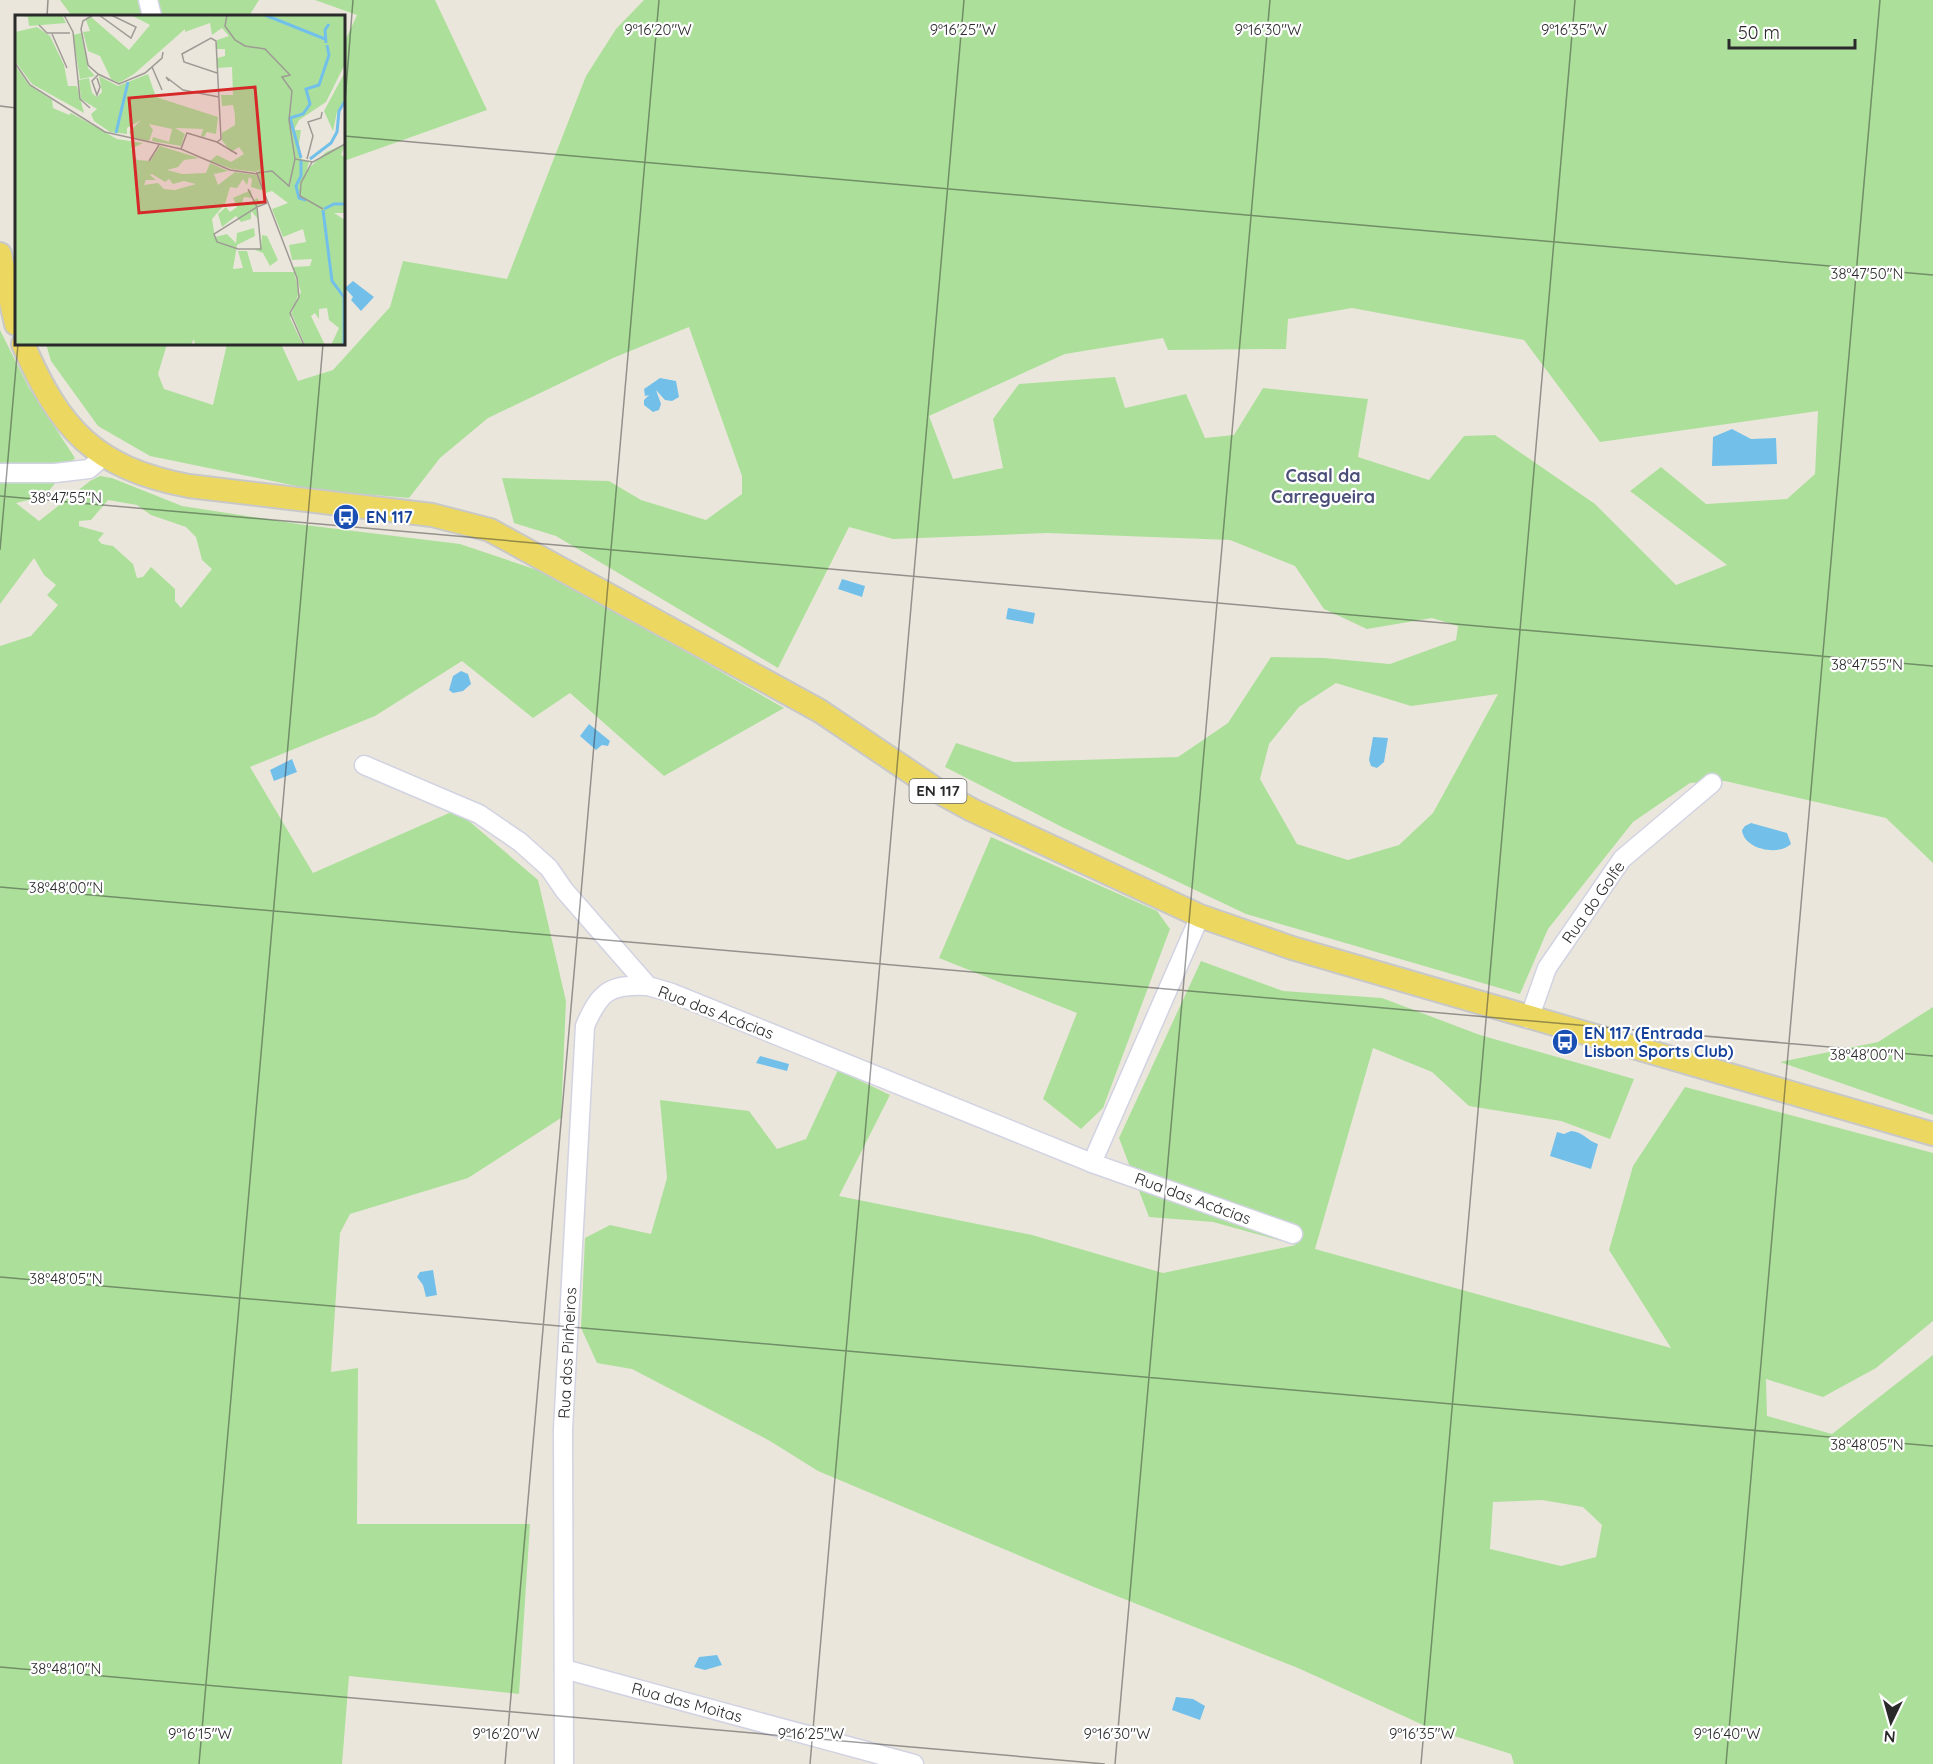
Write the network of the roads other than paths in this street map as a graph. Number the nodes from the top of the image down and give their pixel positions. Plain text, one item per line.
1 (148, 0) edge
2 (152, 15) edge
3 (0, 254) edge
4 (15, 320) edge
5 (24, 345) edge
6 (103, 457) junction
7 (0, 473) edge
8 (364, 765) dead end
9 (1712, 783) dead end
10 (1200, 916) junction
11 (648, 986) junction
12 (1529, 1019) junction
13 (1933, 1134) edge
14 (1092, 1163) junction
15 (1293, 1234) dead end
16 (564, 1669) junction
17 (564, 1764) edge
18 (914, 1764) edge

1 - 2 street
3 - 4 main road
5 - 6 main road, EN 117
6 - 7 street
6 - 10 main road, EN 117
8 - 11 street, Rua das Acácias
9 - 12 street, Rua do Golfe
10 - 12 main road, EN 117
10 - 14 street
11 - 14 street, Rua das Acácias
11 - 16 street, Rua dos Pinheiros
12 - 13 main road, EN 117
14 - 15 street, Rua das Acácias
16 - 17 street, Rua dos Pinheiros
16 - 18 street, Rua das Moitas

